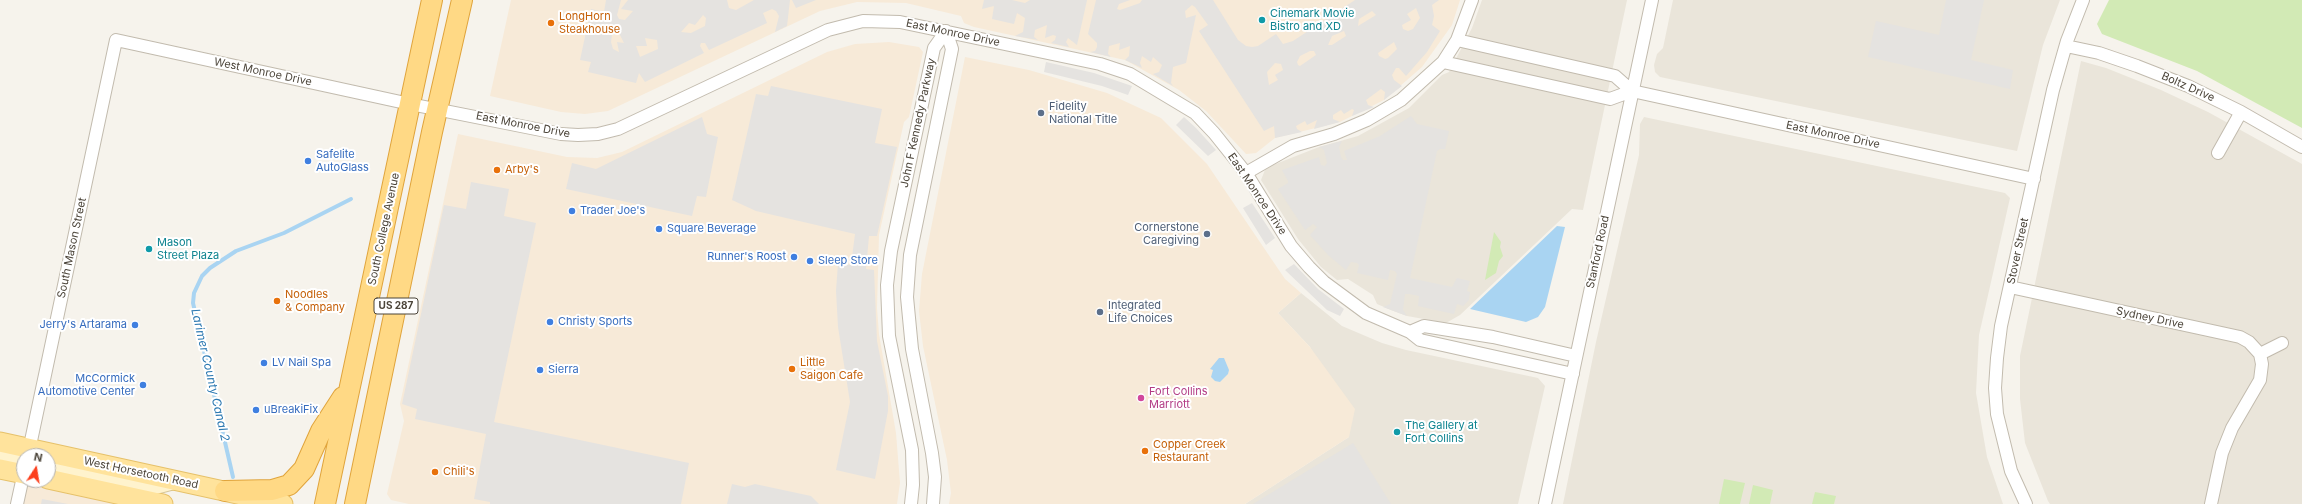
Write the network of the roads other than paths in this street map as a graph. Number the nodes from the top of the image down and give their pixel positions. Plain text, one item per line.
1 (432, 0) edge
2 (462, 0) edge
3 (1472, 0) edge
4 (1652, 0) edge
5 (2083, 0) edge
6 (946, 30) junction
7 (116, 40) joint
8 (1457, 40) junction
9 (2066, 46) junction
10 (1443, 62) junction
11 (1632, 91) junction
12 (410, 104) junction
13 (438, 108) junction
14 (2241, 112) junction
15 (2302, 147) edge
16 (2218, 153) dead end
17 (1246, 173) junction
18 (2034, 179) junction
19 (2010, 287) junction
20 (1410, 332) junction
21 (2282, 343) dead end
22 (2260, 354) junction
23 (1576, 356) junction
24 (1573, 374) junction
25 (350, 387) junction
26 (0, 442) edge
27 (17, 448) edge
28 (29, 448) edge
29 (56, 457) edge
30 (0, 458) edge
31 (16, 458) edge
32 (56, 468) edge
33 (0, 469) edge
34 (16, 472) edge
35 (174, 480) junction
36 (56, 481) edge
37 (21, 488) edge
38 (225, 491) junction
39 (17, 504) edge
40 (163, 504) edge
41 (283, 504) edge
42 (325, 504) edge
43 (355, 504) edge
44 (911, 504) edge
45 (933, 504) edge
46 (1545, 504) edge
47 (2026, 504) edge
48 (2211, 504) edge

1 - 12 highway, South College Avenue / US 287
2 - 13 highway, US 287
3 - 8 street
4 - 11 street, Stanford Road
5 - 9 street, Stover Street
6 - 13 street, East Monroe Drive
6 - 17 street, East Monroe Drive
6 - 44 street, John F Kennedy Parkway
6 - 45 street, John F Kennedy Parkway
7 - 12 street, West Monroe Drive
7 - 28 street, South Mason Street
8 - 10 street
8 - 11 street, East Monroe Drive
9 - 14 street, Boltz Drive
9 - 18 street, Stover Street
10 - 11 street
10 - 17 street
11 - 18 street, East Monroe Drive
11 - 23 street, Stanford Road
12 - 13 street, East Monroe Drive
12 - 25 highway, South College Avenue / US 287
13 - 43 highway, US 287
14 - 15 street, Boltz Drive
14 - 16 street
17 - 20 street, East Monroe Drive
18 - 19 street, Stover Street
19 - 22 street, Sydney Drive
19 - 47 street, Stover Street
20 - 23 street
20 - 24 street, East Monroe Drive
21 - 22 street
22 - 48 street
23 - 24 street, Stanford Road
24 - 46 street, Stanford Road
25 - 38 highway
25 - 42 highway, South College Avenue / US 287
26 - 27 main road, West Horsetooth Road
29 - 35 main road, West Horsetooth Road
30 - 31 main road
32 - 35 main road
33 - 34 main road
35 - 38 main road, West Horsetooth Road
36 - 40 main road
37 - 39 street
38 - 41 main road, West Horsetooth Road

